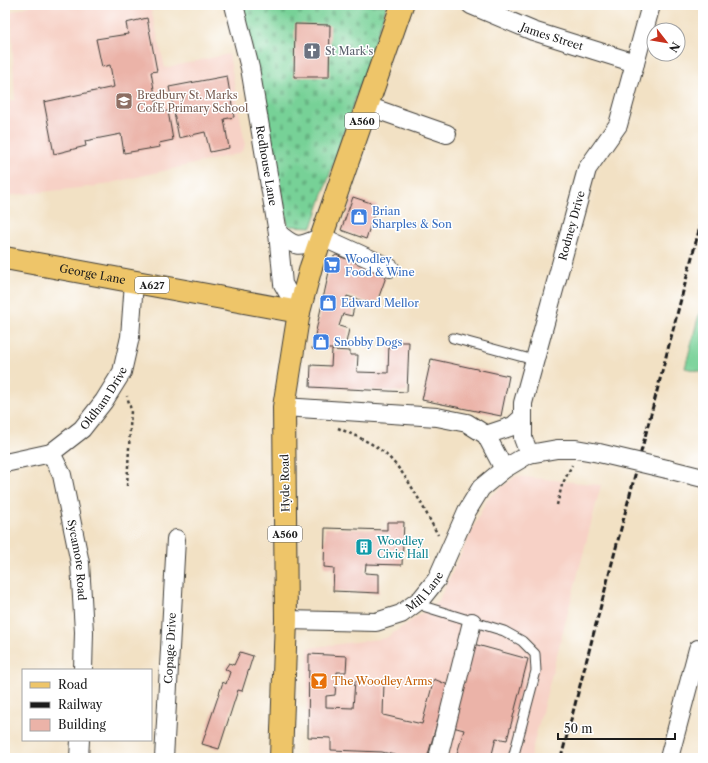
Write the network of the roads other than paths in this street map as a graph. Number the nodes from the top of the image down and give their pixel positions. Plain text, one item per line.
1 (234, 5) edge
2 (402, 5) edge
3 (471, 5) edge
4 (651, 5) edge
5 (635, 63) junction
6 (367, 106) junction
7 (448, 134) dead end
8 (278, 233) junction
9 (322, 237) junction
10 (5, 258) edge
11 (390, 268) dead end
12 (134, 282) junction
13 (299, 312) junction
14 (453, 338) dead end
15 (534, 360) junction
16 (284, 407) junction
17 (522, 418) junction
18 (486, 435) junction
19 (51, 453) junction
20 (529, 454) junction
21 (5, 463) edge
22 (504, 468) junction
23 (703, 478) edge
24 (176, 539) dead end
25 (421, 600) junction
26 (286, 620) junction
27 (472, 622) junction
28 (698, 649) dead end
29 (83, 669) edge
30 (80, 741) edge
31 (79, 758) edge
32 (164, 758) edge
33 (281, 758) edge
34 (438, 758) edge
35 (513, 758) edge
36 (669, 758) edge

1 - 8 street, Redhouse Lane
2 - 6 main road, A560
3 - 5 street, James Street
4 - 5 street, Rodney Drive
5 - 15 street, Rodney Drive
6 - 7 street
6 - 9 main road, A560
8 - 9 street
8 - 13 street, Redhouse Lane
9 - 11 street
9 - 13 main road, Hyde Road / A560
10 - 12 main road, George Lane / A627
12 - 13 main road, George Lane / A627
12 - 19 street, Oldham Drive
13 - 16 main road, Hyde Road / A560
14 - 15 lane
15 - 17 street, Rodney Drive
16 - 18 street
16 - 26 main road, Hyde Road / A560
17 - 18 street
17 - 20 street, Rodney Drive
18 - 22 street
19 - 21 street, Oldham Drive
19 - 29 street, Sycamore Road
20 - 22 street, Mill Lane
20 - 23 street, Mill Lane, bridge
22 - 25 street, Mill Lane
24 - 32 street, Copage Drive
25 - 26 street, Mill Lane
25 - 27 lane
26 - 33 main road, Hyde Road / A560
27 - 34 street
27 - 35 lane
28 - 36 street
30 - 31 street

